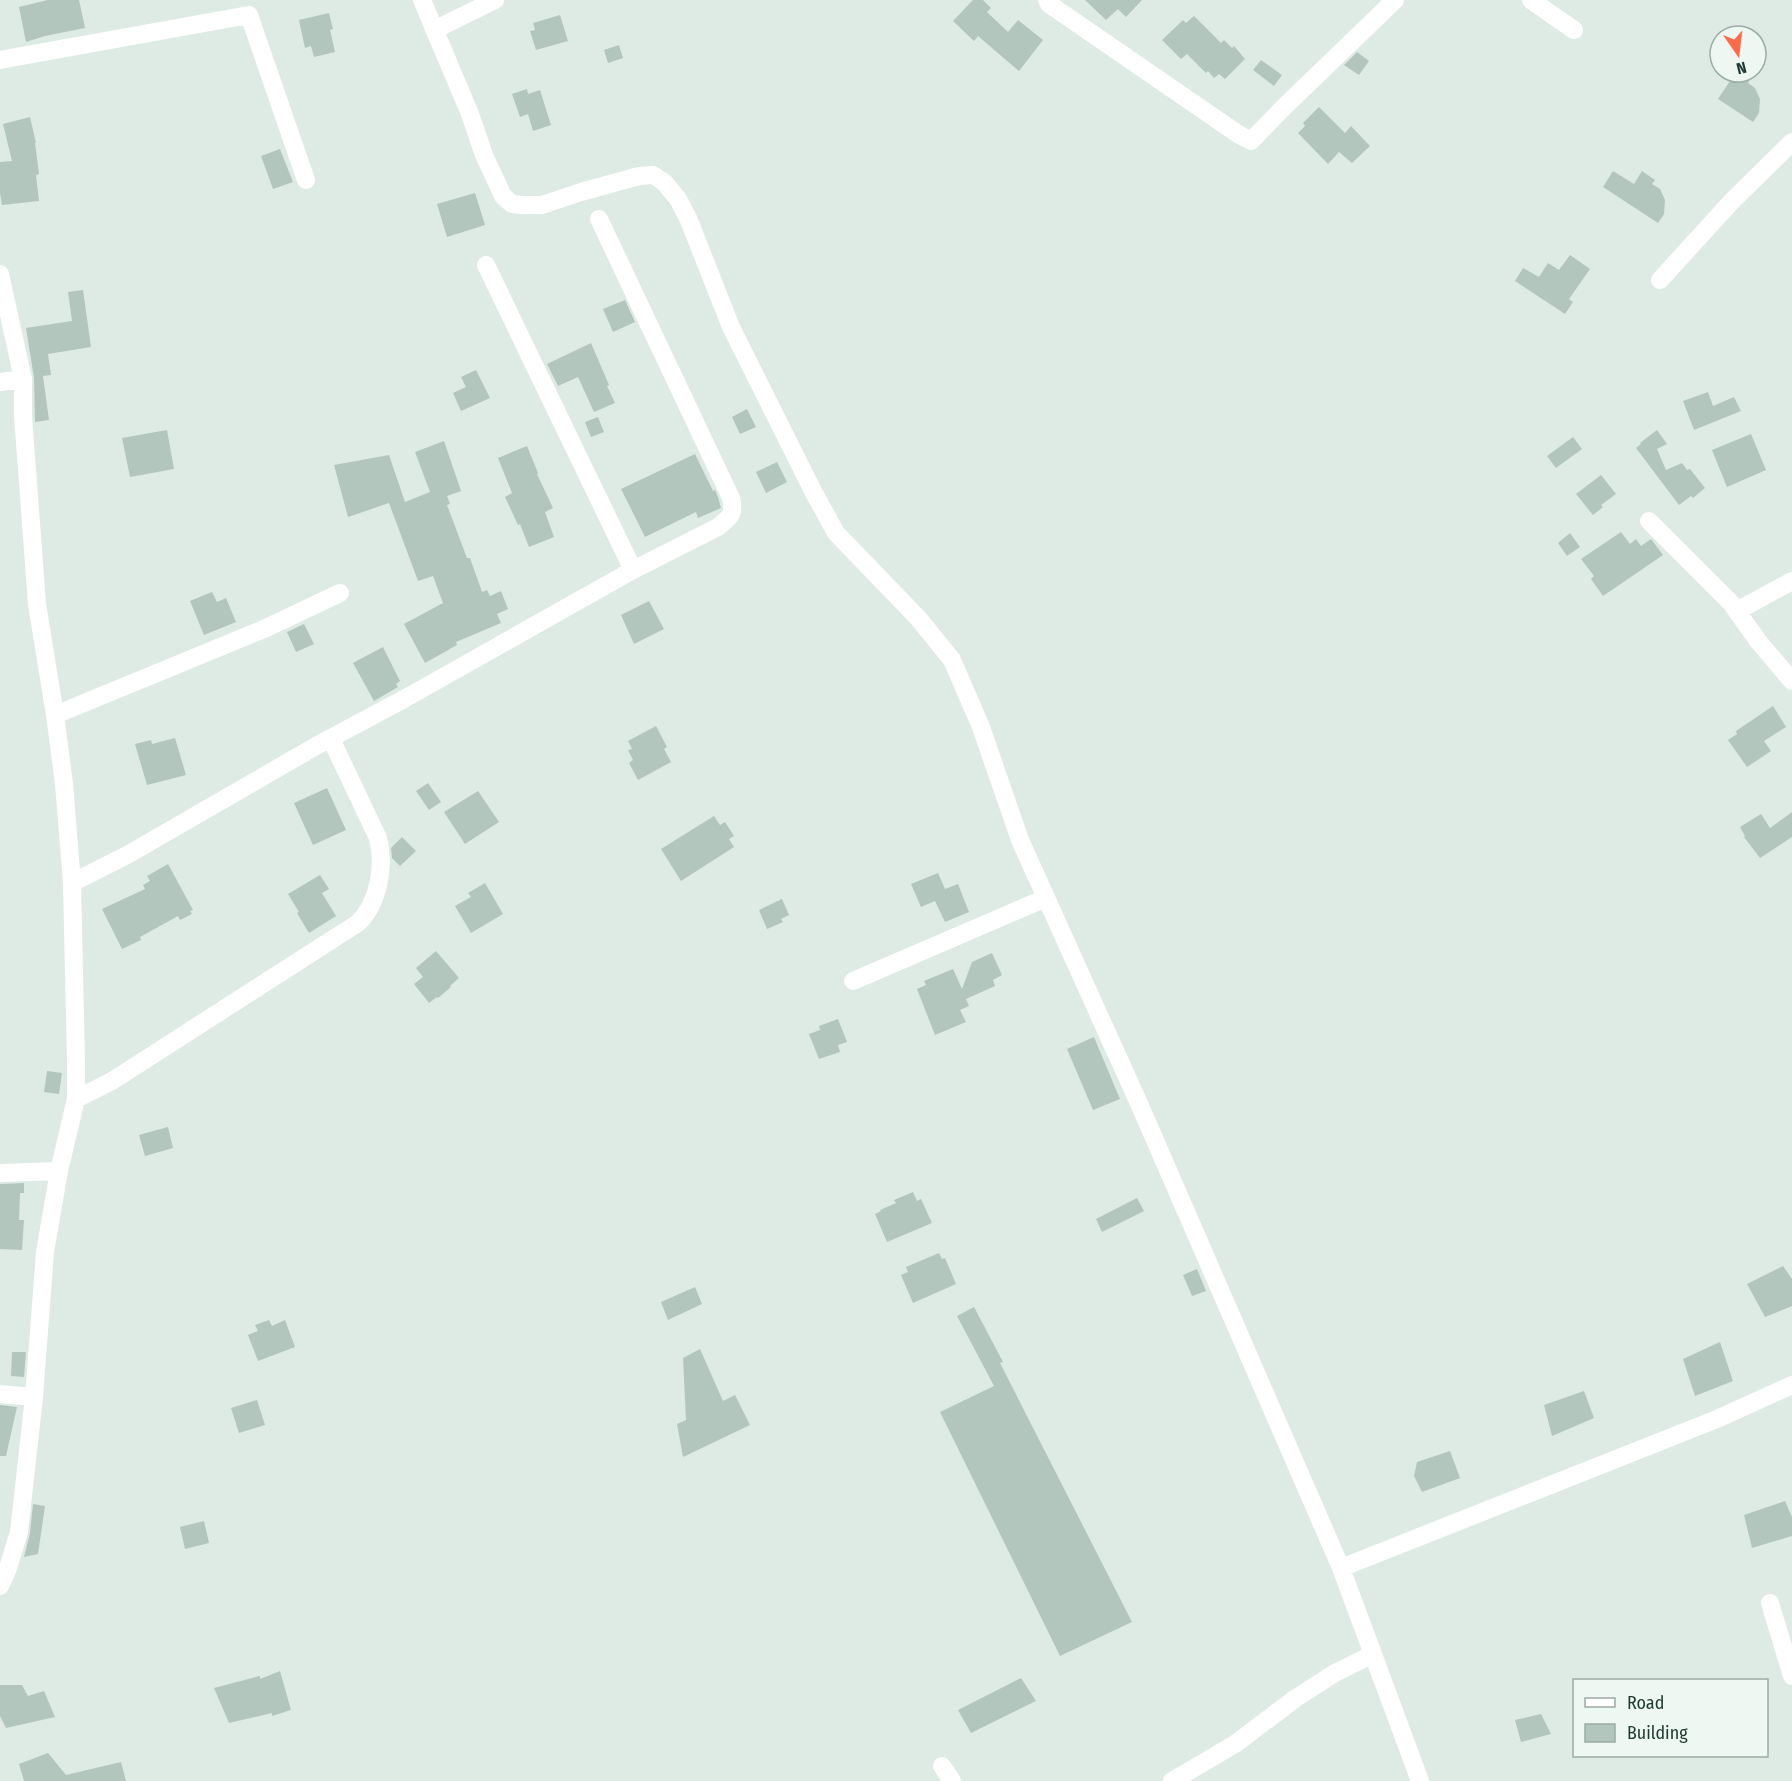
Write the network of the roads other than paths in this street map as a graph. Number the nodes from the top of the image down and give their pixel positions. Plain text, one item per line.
1 (422, 0) edge
2 (495, 0) edge
3 (1047, 0) edge
4 (1395, 0) edge
5 (1531, 0) edge
6 (436, 29) junction
7 (1574, 30) dead end
8 (0, 60) edge
9 (1792, 142) edge
10 (306, 180) dead end
11 (599, 219) dead end
12 (486, 265) dead end
13 (0, 274) edge
14 (1660, 280) dead end
15 (22, 378) junction
16 (0, 382) edge
17 (1649, 521) dead end
18 (633, 570) junction
19 (1792, 581) edge
20 (340, 593) dead end
21 (1737, 611) junction
22 (1792, 681) edge
23 (55, 715) junction
24 (330, 739) junction
25 (72, 883) junction
26 (1046, 898) junction
27 (853, 981) dead end
28 (76, 1099) junction
29 (58, 1171) junction
30 (0, 1173) edge
31 (1792, 1385) edge
32 (0, 1394) edge
33 (34, 1397) junction
34 (1341, 1568) junction
35 (2, 1575) edge
36 (1770, 1603) dead end
37 (1373, 1654) junction
38 (1792, 1676) edge
39 (1172, 1781) edge
40 (1420, 1781) edge

1 - 6 street
2 - 6 street
3 - 4 street
5 - 7 street
6 - 26 street
8 - 10 street
9 - 14 street
11 - 18 street
12 - 18 street
13 - 15 street
15 - 16 street
15 - 23 street
17 - 21 street
18 - 24 street
19 - 21 street
20 - 23 street
21 - 22 street
23 - 25 street
24 - 25 street
24 - 28 street
25 - 28 street
26 - 27 street
26 - 34 street
28 - 29 street
29 - 30 street
29 - 33 street
31 - 34 street
32 - 33 street
33 - 35 street
34 - 37 street
36 - 38 street
37 - 39 street
37 - 40 street

